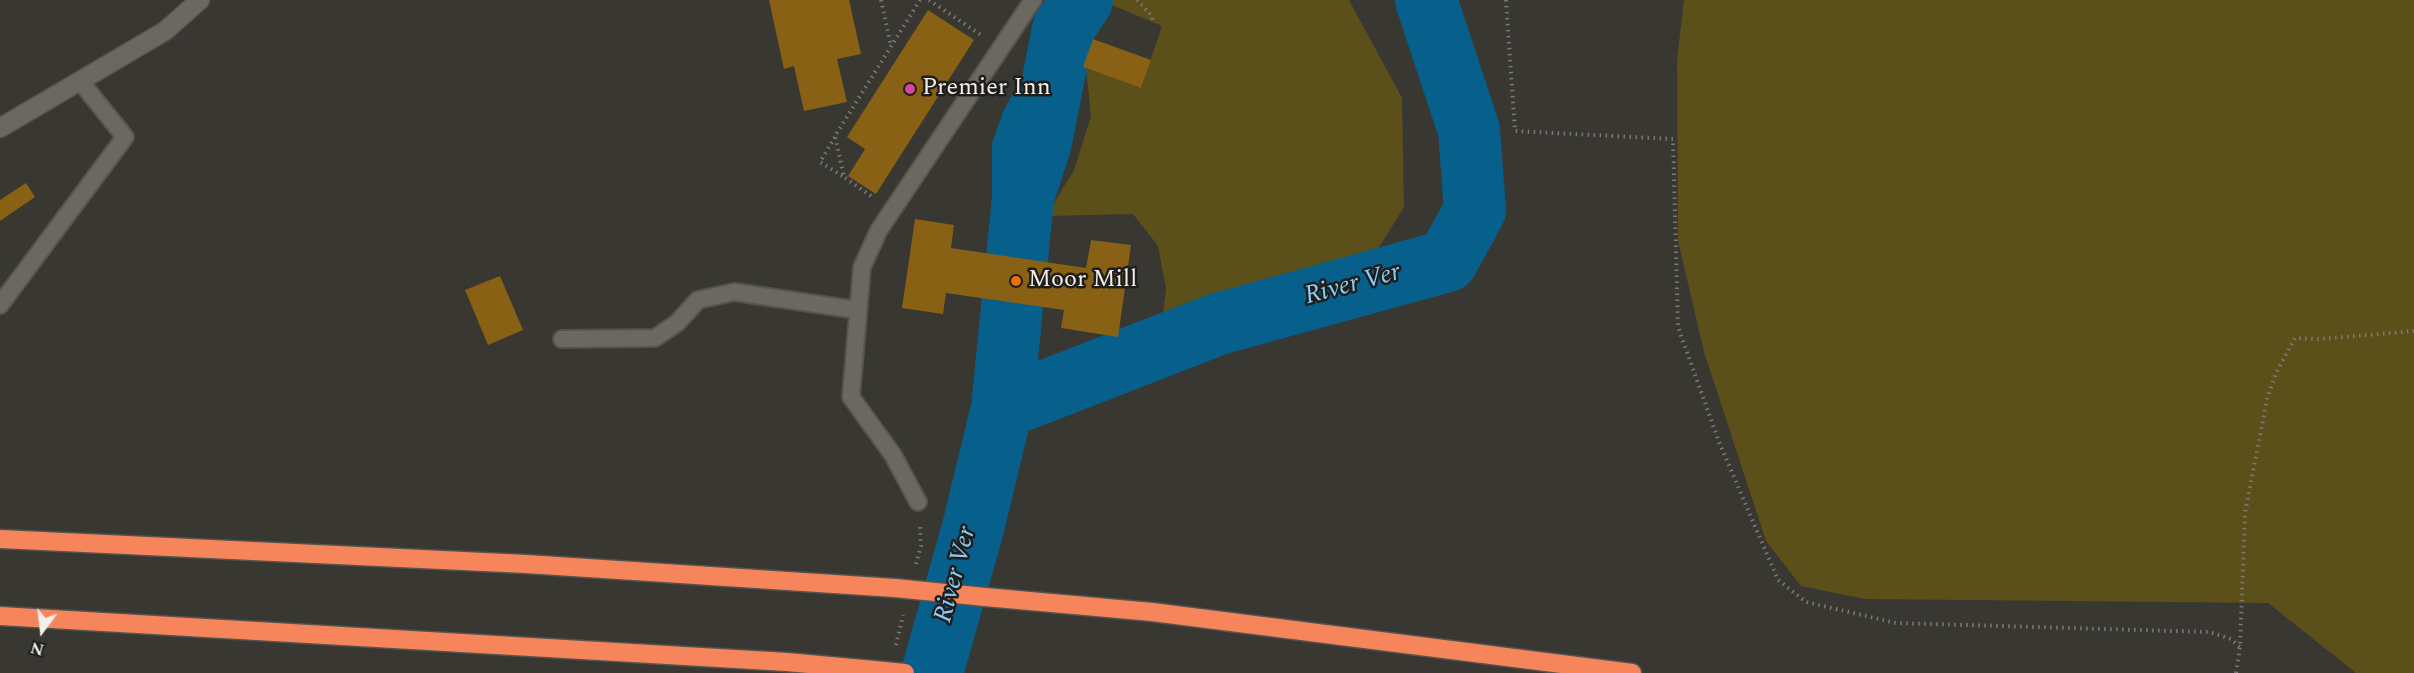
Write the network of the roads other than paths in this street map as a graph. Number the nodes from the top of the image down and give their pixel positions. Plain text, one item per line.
1 (200, 0) edge
2 (1033, 0) edge
3 (80, 81) junction
4 (0, 128) edge
5 (0, 305) edge
6 (858, 310) junction
7 (562, 339) dead end
8 (918, 502) dead end
9 (0, 539) edge
10 (0, 616) edge
11 (905, 673) edge
12 (1632, 673) edge

1 - 3 street
2 - 6 lane
3 - 4 street
3 - 5 lane
6 - 7 lane
6 - 8 lane
9 - 12 highway, bridge
10 - 11 highway, bridge

